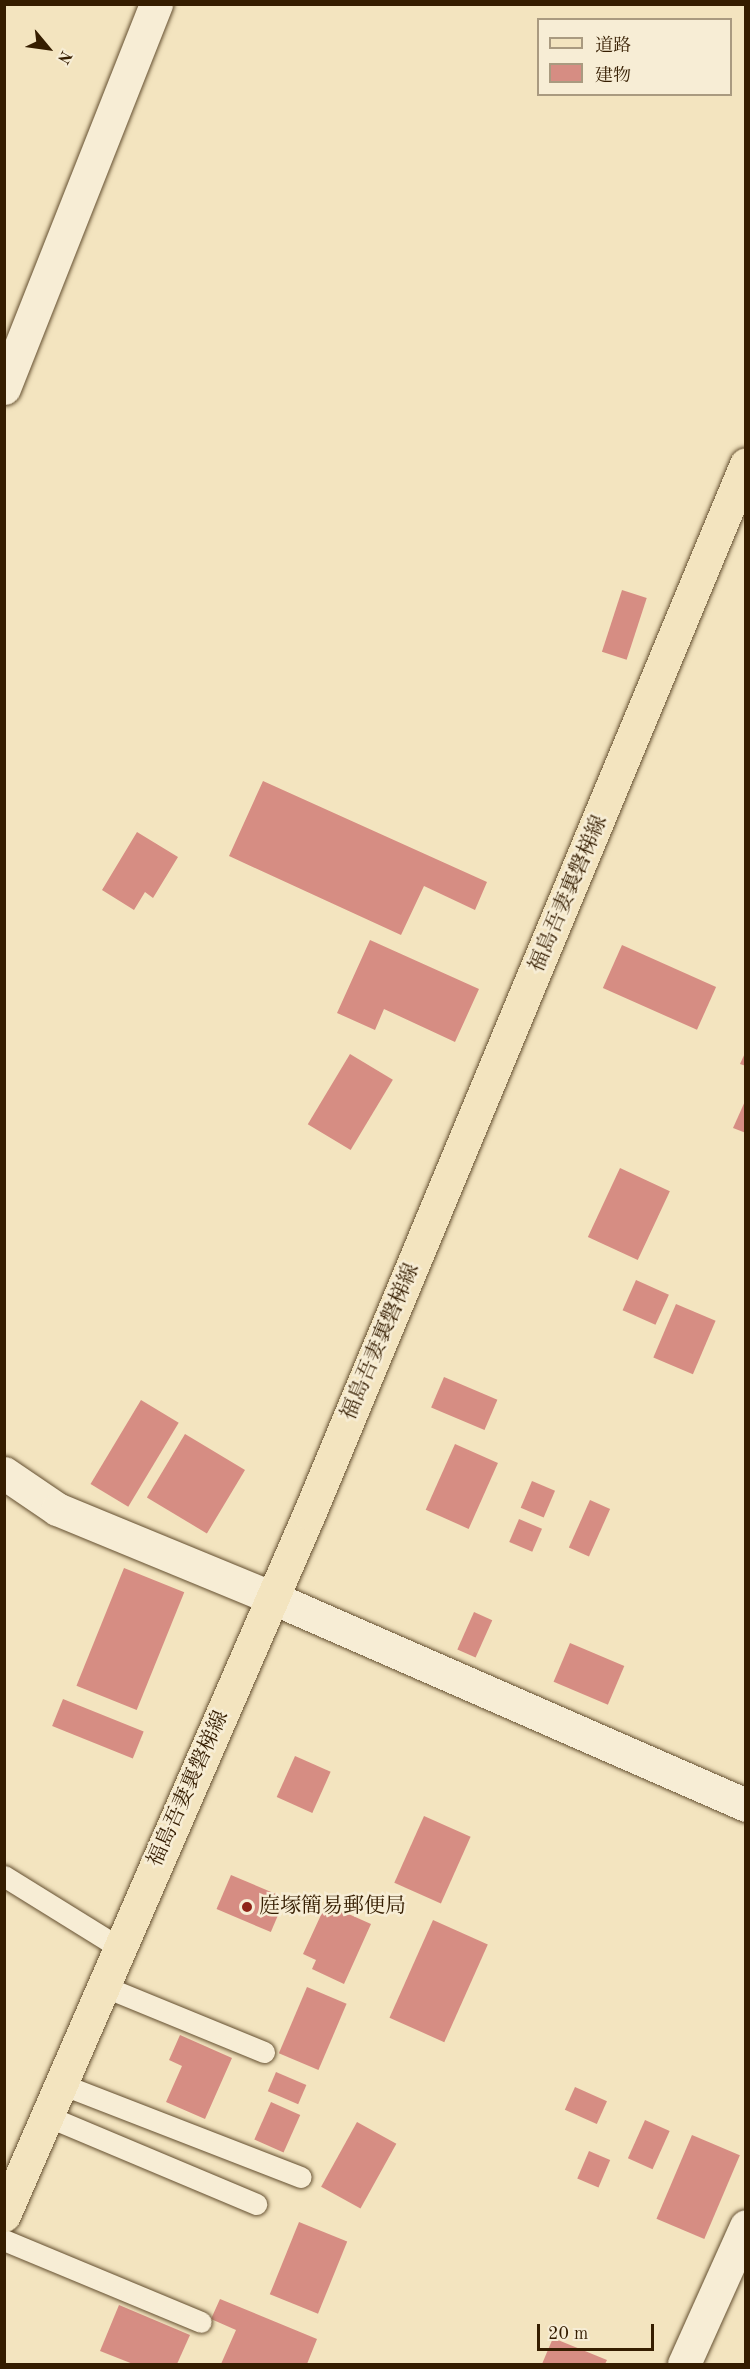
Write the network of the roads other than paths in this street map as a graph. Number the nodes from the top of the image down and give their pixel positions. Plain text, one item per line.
1 (156, 4) edge
2 (4, 388) edge
3 (746, 464) edge
4 (4, 1473) edge
5 (273, 1598) junction
6 (746, 1805) edge
7 (4, 1876) edge
8 (120, 1948) junction
9 (103, 1986) junction
10 (264, 2052) dead end
11 (62, 2084) junction
12 (47, 2116) junction
13 (301, 2177) dead end
14 (256, 2204) dead end
15 (4, 2216) edge
16 (746, 2226) edge
17 (4, 2240) edge
18 (201, 2322) dead end
19 (684, 2364) edge

1 - 2 street
3 - 5 main road, 福島吾妻裏磐梯線
4 - 5 street
5 - 6 street
5 - 8 main road, 福島吾妻裏磐梯線
7 - 8 lane
8 - 9 main road, 福島吾妻裏磐梯線
9 - 10 lane
9 - 11 main road, 福島吾妻裏磐梯線
11 - 12 main road, 福島吾妻裏磐梯線
11 - 13 lane
12 - 14 lane
12 - 15 main road, 福島吾妻裏磐梯線
16 - 19 street
17 - 18 lane

